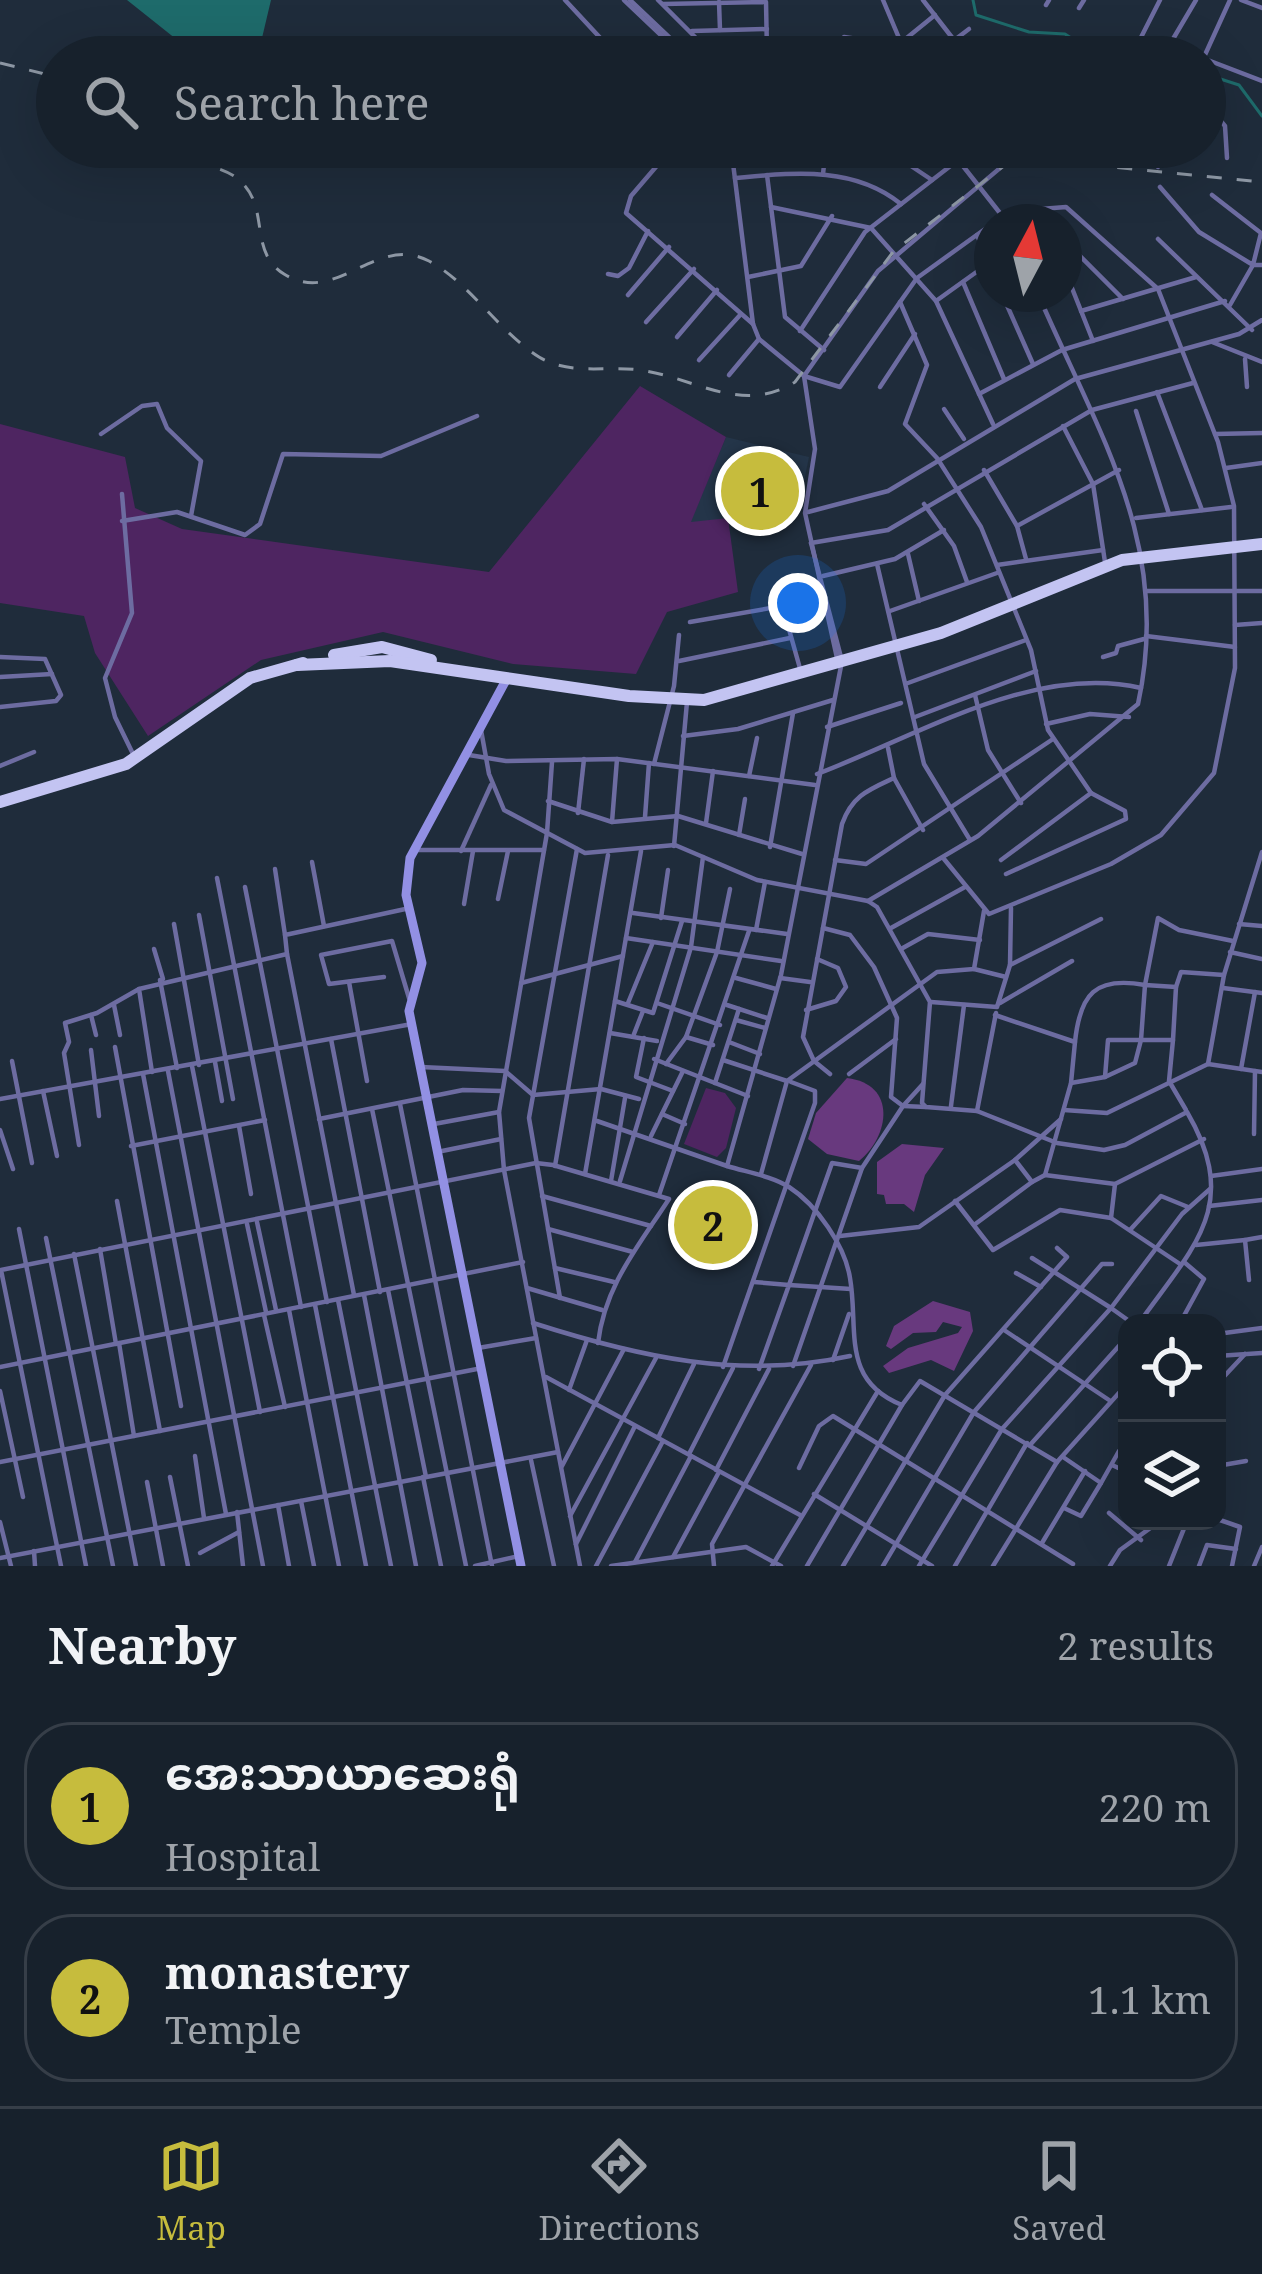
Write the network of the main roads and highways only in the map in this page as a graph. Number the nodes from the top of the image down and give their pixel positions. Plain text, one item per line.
1 (1262, 544) edge
2 (506, 680) junction
3 (0, 802) edge
4 (520, 1561) edge

1 - 2 highway
2 - 3 highway
2 - 4 main road

